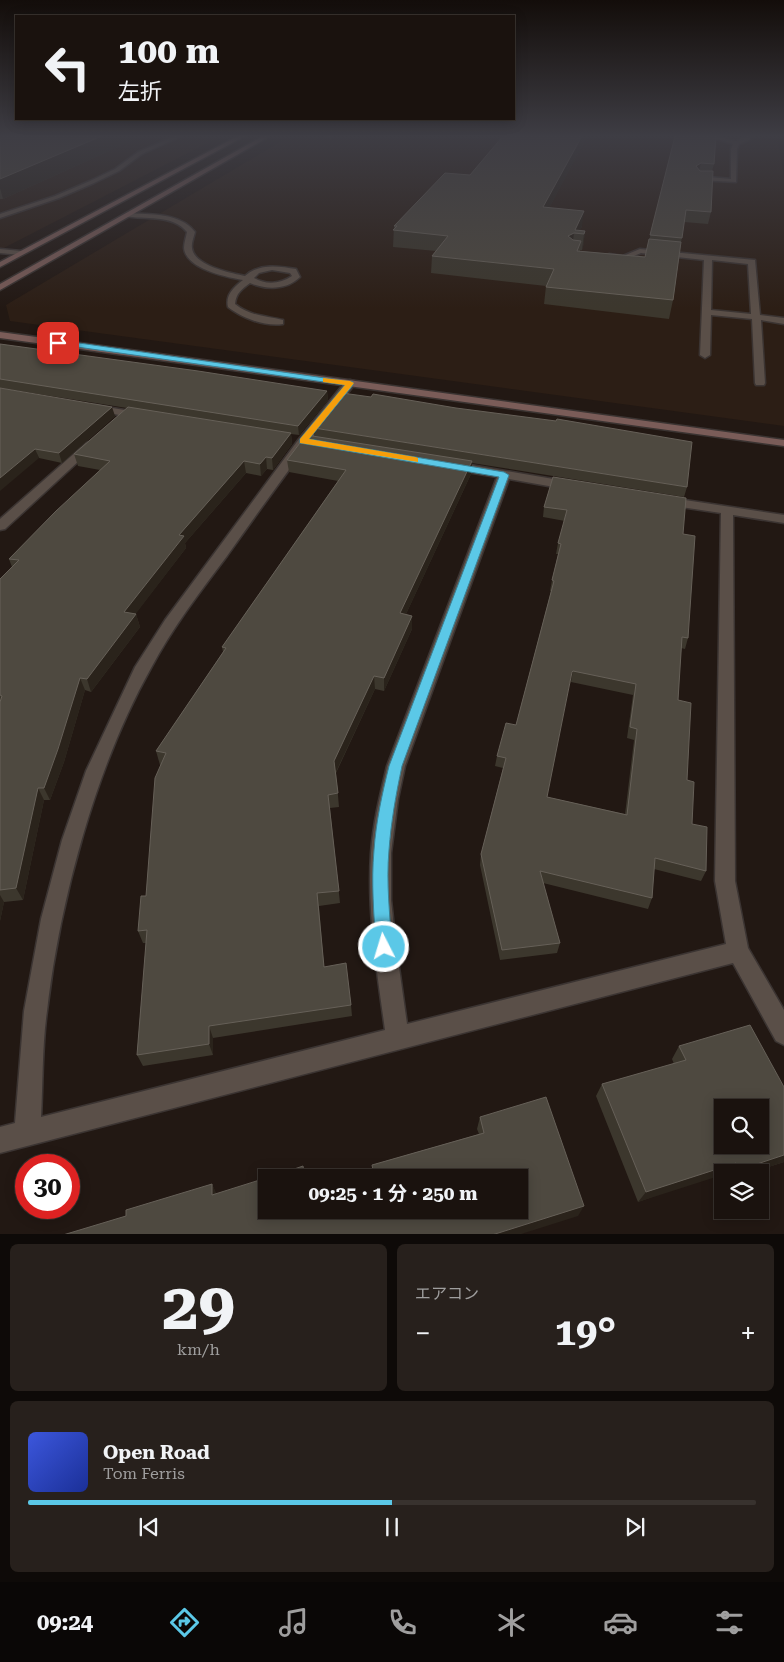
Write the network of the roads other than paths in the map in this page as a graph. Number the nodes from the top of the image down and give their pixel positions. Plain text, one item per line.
1 (67, 194) edge
2 (133, 194) edge
3 (165, 194) edge
4 (1, 215) edge
5 (127, 215) junction
6 (0, 251) edge
7 (21, 253) junction
8 (598, 255) edge
9 (708, 258) junction
10 (0, 265) edge
11 (250, 279) junction
12 (0, 287) edge
13 (707, 312) junction
14 (756, 317) junction
15 (784, 321) edge
16 (280, 322) dead end
17 (0, 334) edge
18 (705, 355) dead end
19 (350, 383) junction
20 (760, 383) dead end
21 (87, 407) edge
22 (126, 414) junction
23 (156, 418) edge
24 (112, 426) edge
25 (99, 438) edge
26 (784, 443) edge
27 (437, 464) edge
28 (504, 475) junction
29 (582, 487) edge
30 (649, 498) edge
31 (727, 511) junction
32 (784, 519) edge
33 (0, 526) edge
34 (738, 951) junction
35 (784, 1032) edge
36 (398, 1040) junction
37 (27, 1133) junction
38 (0, 1140) edge

1 - 4 street
2 - 7 main road
3 - 5 main road
5 - 11 street
5 - 12 main road
6 - 7 street
7 - 10 main road
8 - 9 street
9 - 13 street
9 - 14 street
11 - 11 street
11 - 16 street
13 - 14 street
13 - 18 street
14 - 15 street
14 - 20 street
17 - 19 main road
19 - 26 main road
19 - 37 street
21 - 22 street
22 - 23 street
22 - 24 street
25 - 33 street
27 - 28 street
28 - 29 street
28 - 36 street
30 - 31 street
31 - 32 street
31 - 34 street
34 - 35 street
34 - 36 street
36 - 37 street
37 - 38 street

